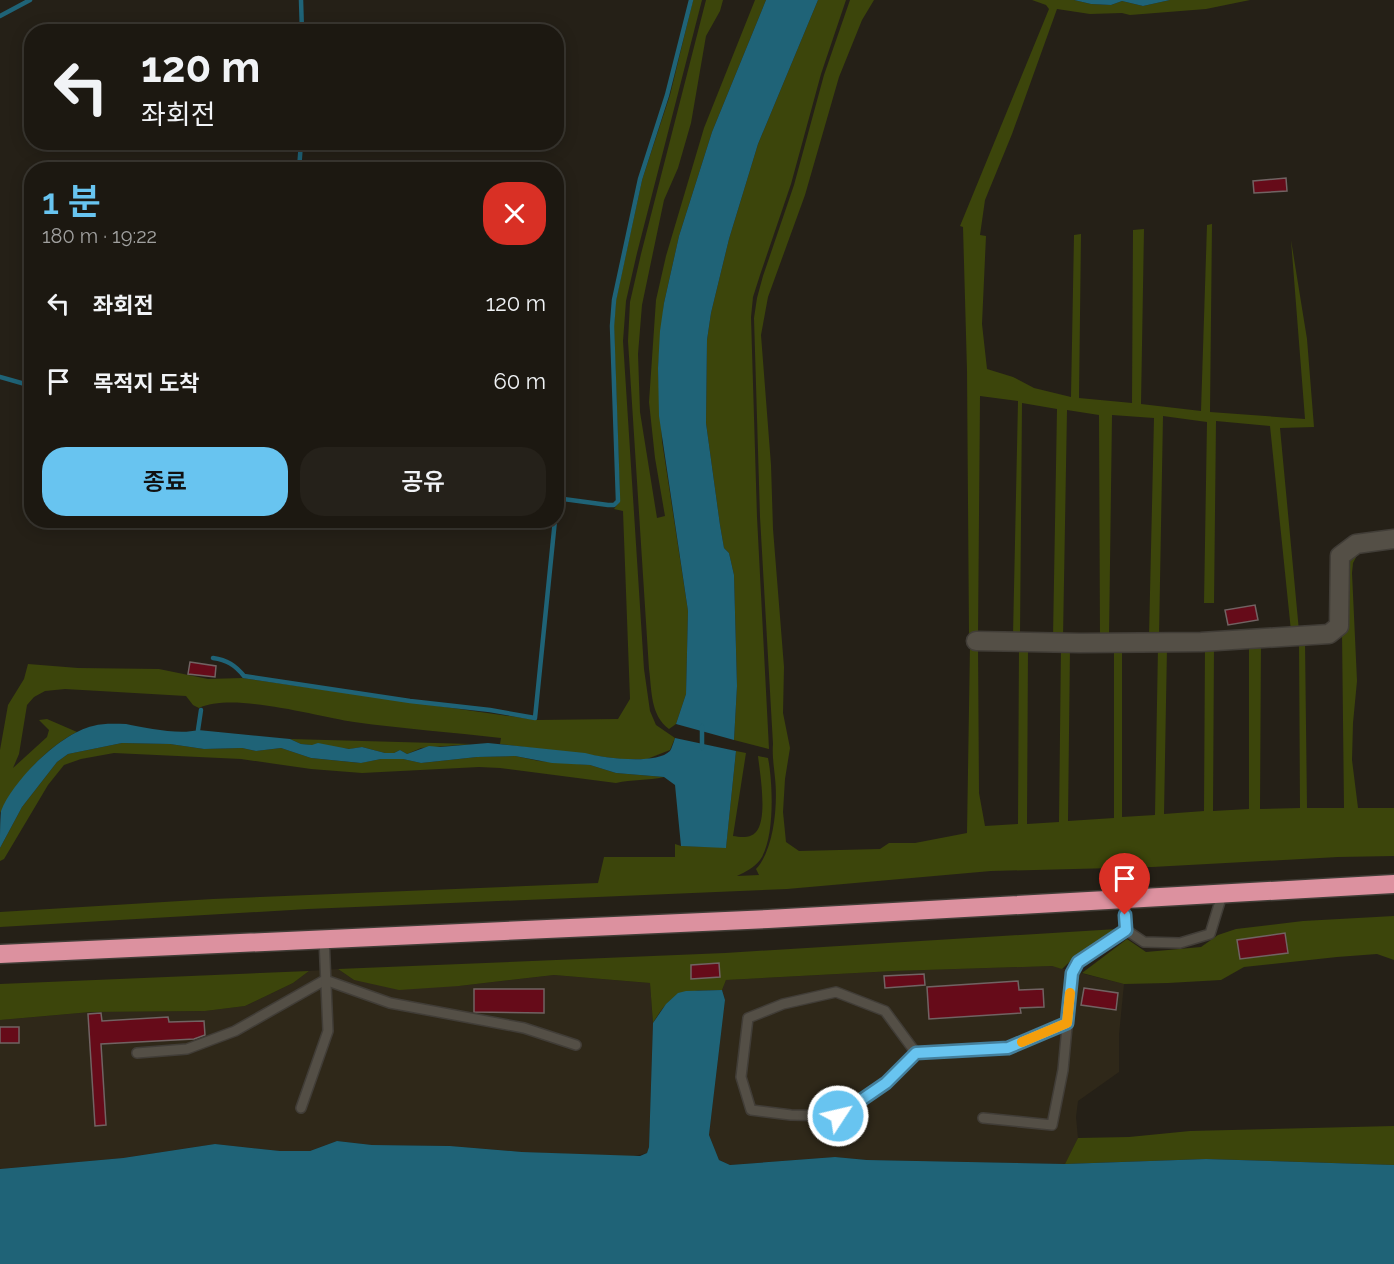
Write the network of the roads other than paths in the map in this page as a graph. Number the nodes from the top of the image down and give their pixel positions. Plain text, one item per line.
1 (1394, 539) edge
2 (976, 641) dead end
3 (1394, 884) edge
4 (1222, 895) junction
5 (1124, 900) junction
6 (1126, 930) junction
7 (324, 938) junction
8 (0, 954) edge
9 (325, 980) junction
10 (1067, 1023) junction
11 (576, 1045) dead end
12 (137, 1053) dead end
13 (916, 1053) junction
14 (301, 1108) dead end
15 (984, 1118) dead end

1 - 2 street
3 - 4 highway
4 - 5 highway
4 - 6 lane
5 - 6 lane
5 - 7 highway
6 - 10 lane
7 - 8 highway
7 - 9 lane
9 - 11 lane
9 - 12 lane
9 - 14 lane
10 - 13 lane
10 - 15 lane
13 - 13 lane

